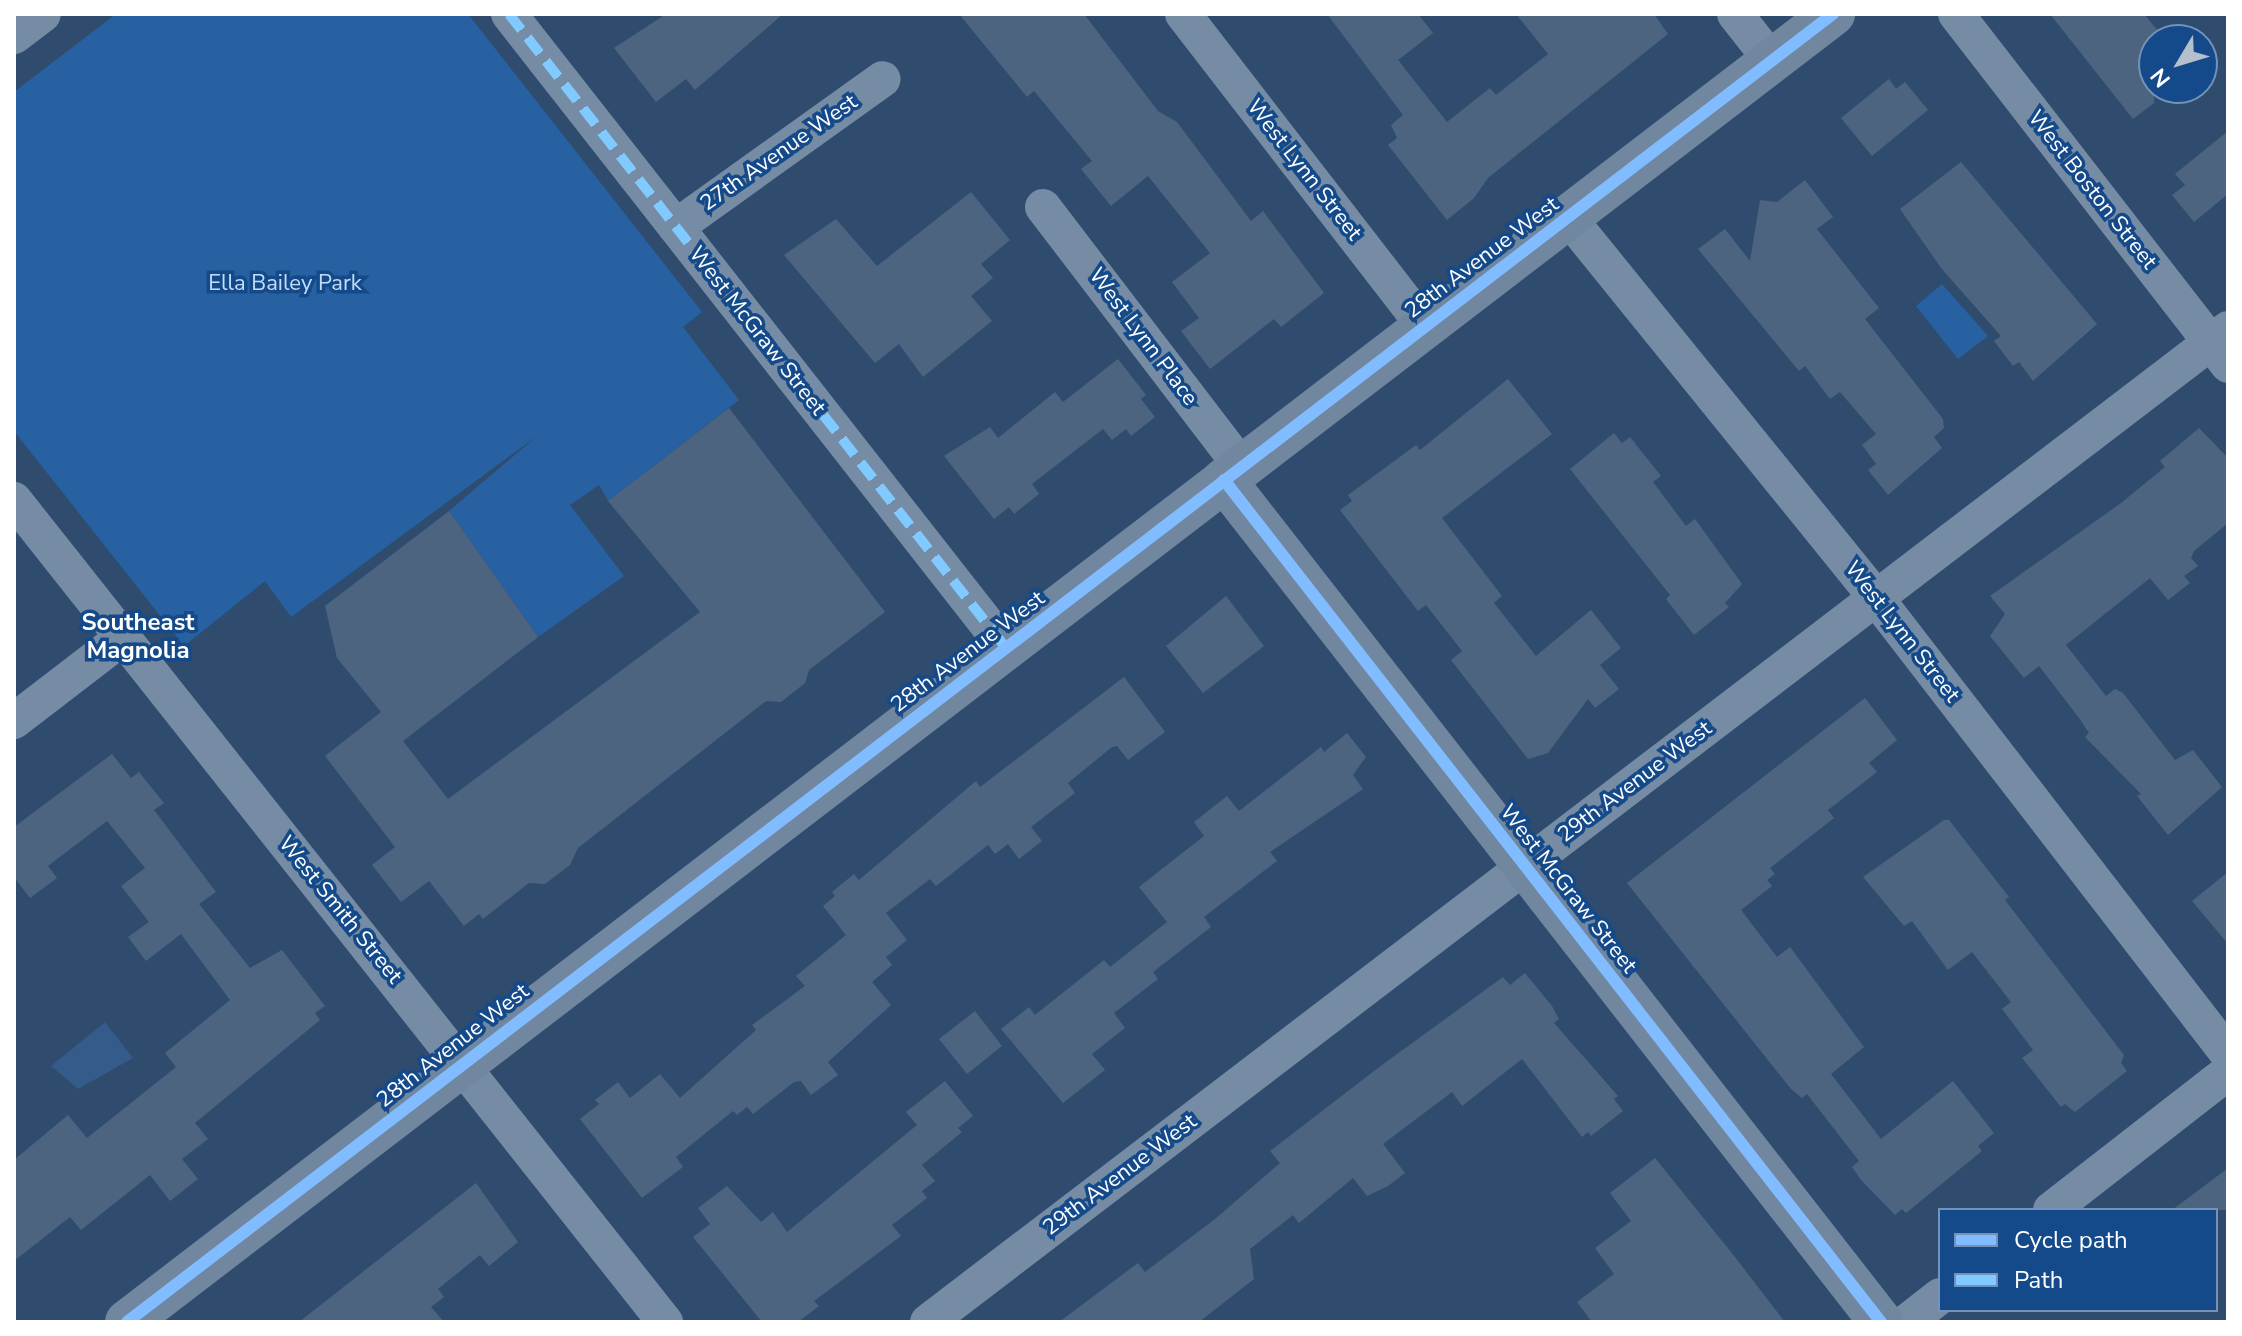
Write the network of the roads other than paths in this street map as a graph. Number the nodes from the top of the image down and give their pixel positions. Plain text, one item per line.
1 (43, 14) edge
2 (509, 14) edge
3 (1183, 14) edge
4 (1735, 14) edge
5 (1833, 14) edge
6 (1956, 14) edge
7 (14, 36) edge
8 (1772, 61) junction
9 (883, 79) dead end
10 (1043, 207) dead end
11 (1568, 217) junction
12 (676, 227) junction
13 (1425, 327) junction
14 (2222, 346) edge
15 (1233, 474) junction
16 (14, 500) edge
17 (1876, 598) junction
18 (121, 639) junction
19 (1006, 648) junction
20 (14, 721) edge
21 (1526, 866) junction
22 (2228, 1054) edge
23 (463, 1063) junction
24 (2228, 1072) edge
25 (2054, 1208) edge
26 (1938, 1298) edge
27 (127, 1322) edge
28 (665, 1322) edge
29 (928, 1322) edge
30 (1881, 1322) edge
31 (1907, 1322) edge

1 - 7 street
2 - 12 street, West McGraw Street
3 - 13 street, West Lynn Street
4 - 8 street
5 - 8 street, 28th Avenue West
6 - 14 street, West Boston Street
8 - 11 street, 28th Avenue West
9 - 12 street, 27th Avenue West
10 - 15 street, West Lynn Place
11 - 13 street, 28th Avenue West
11 - 17 street, West Lynn Street
12 - 19 street, West McGraw Street
13 - 15 street, 28th Avenue West
14 - 17 street, 29th Avenue West
15 - 19 street, 28th Avenue West
15 - 21 street, West McGraw Street
16 - 18 street, West Smith Street
17 - 21 street, 29th Avenue West
17 - 22 street, West Lynn Street
18 - 20 street
18 - 23 street, West Smith Street
19 - 23 street, 28th Avenue West
21 - 29 street, 29th Avenue West
21 - 30 street, West McGraw Street
23 - 27 street, 28th Avenue West
23 - 28 street, West Smith Street
24 - 25 street
26 - 31 street

